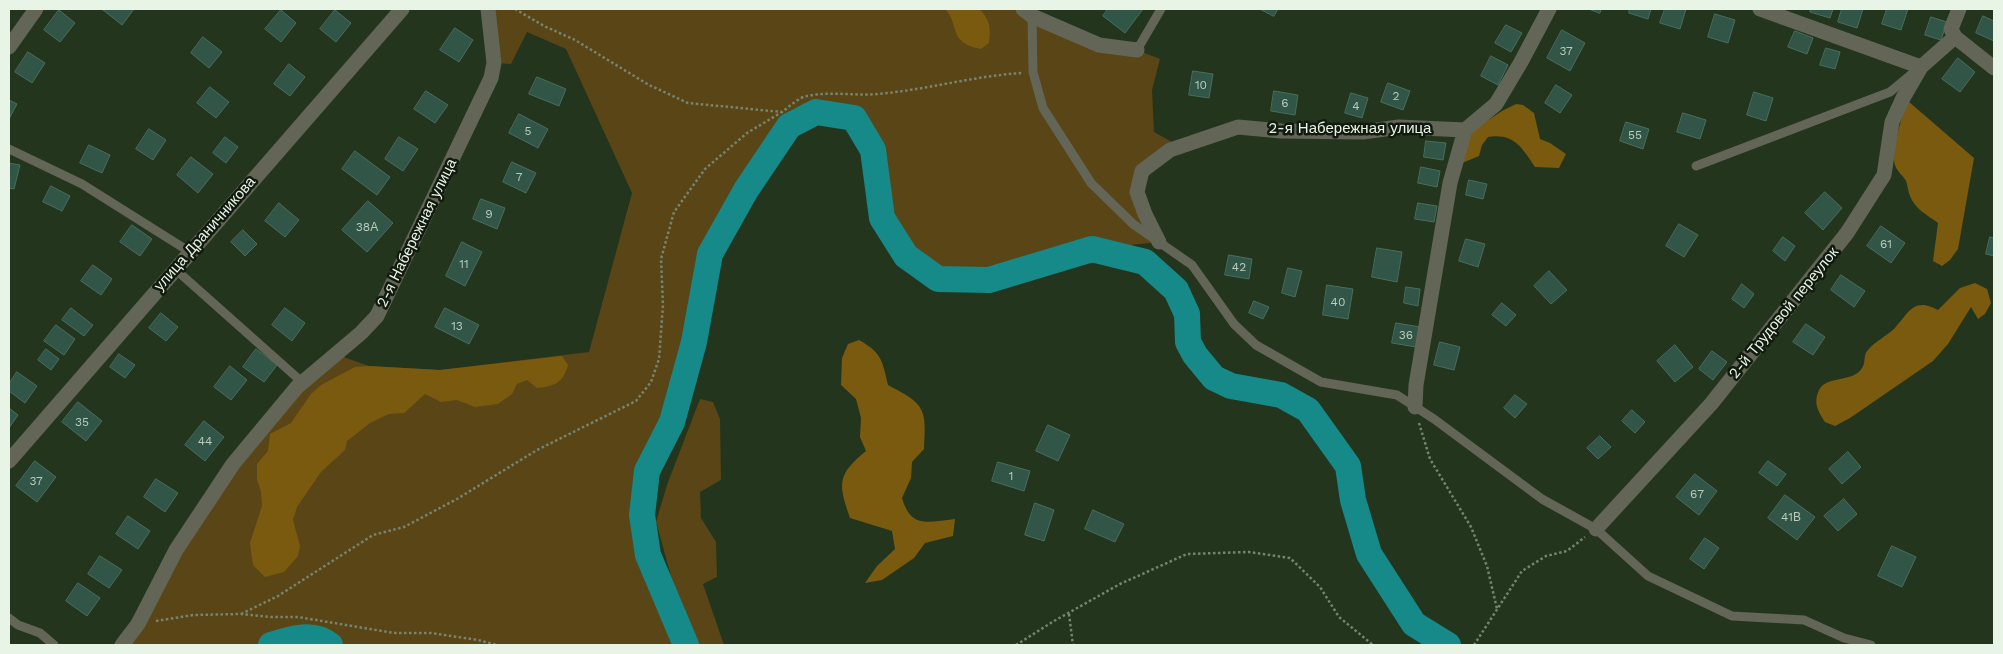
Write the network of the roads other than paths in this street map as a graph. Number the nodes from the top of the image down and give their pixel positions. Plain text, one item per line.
1 (36, 9) edge
2 (402, 9) edge
3 (488, 9) edge
4 (1161, 9) edge
5 (1549, 9) edge
6 (1760, 9) edge
7 (1959, 9) edge
8 (1027, 12) edge
9 (1955, 36) junction
10 (9, 46) edge
11 (1138, 50) joint
12 (1921, 67) junction
13 (1994, 68) edge
14 (1465, 130) junction
15 (9, 149) edge
16 (1696, 166) dead end
17 (1159, 242) junction
18 (190, 252) junction
19 (175, 269) junction
20 (302, 382) junction
21 (1415, 407) junction
22 (9, 461) edge
23 (1596, 529) junction
24 (9, 618) edge
25 (54, 645) edge
26 (122, 645) edge
27 (1871, 645) edge

1 - 10 street
2 - 18 street, улица Драничникова
3 - 20 street, 2-я Набережная улица
4 - 11 lane
5 - 14 street
6 - 12 street
7 - 9 street
8 - 11 street
8 - 17 lane
9 - 12 street, 2-й Трудовой переулок
9 - 13 street
12 - 16 lane
12 - 23 street, 2-й Трудовой переулок
14 - 17 street, 2-я Набережная улица
14 - 21 street
15 - 18 lane
17 - 21 lane
18 - 19 street, улица Драничникова
19 - 20 lane
19 - 22 street, улица Драничникова
20 - 26 street, 2-я Набережная улица
21 - 23 lane
23 - 27 lane
24 - 25 lane

